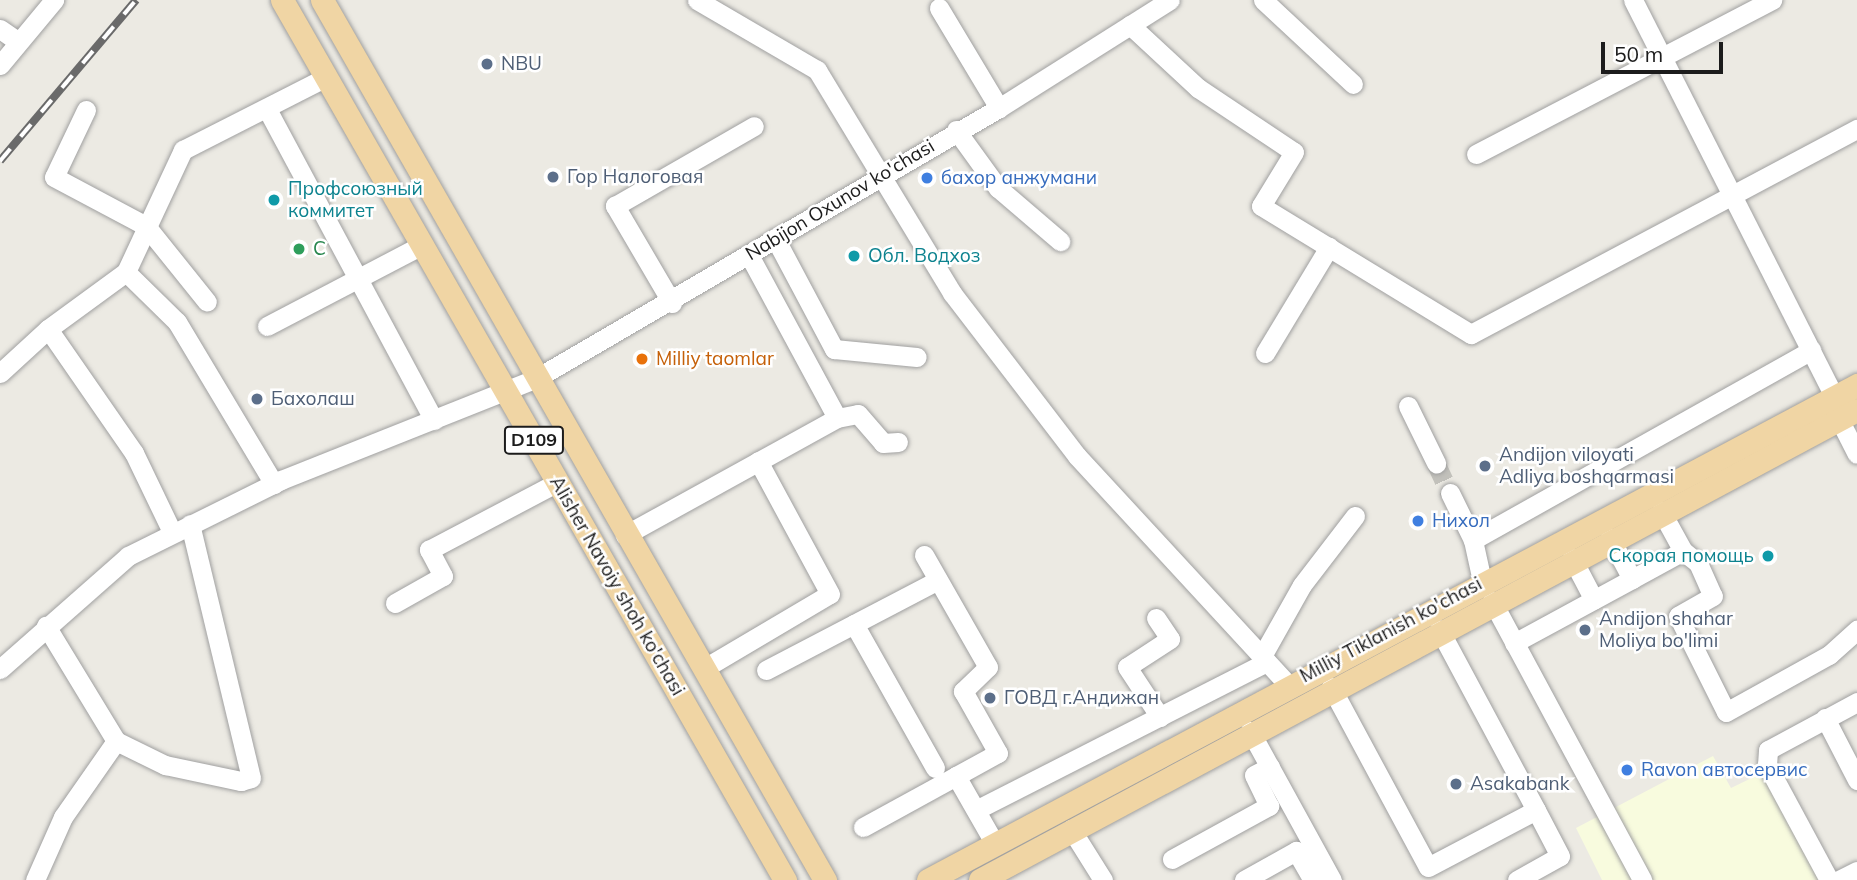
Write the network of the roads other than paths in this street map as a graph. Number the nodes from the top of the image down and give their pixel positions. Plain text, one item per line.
1 (54, 0) edge
2 (282, 0) edge
3 (322, 0) edge
4 (1170, 0) edge
5 (1263, 0) edge
6 (1633, 0) edge
7 (1772, 0) edge
8 (700, 1) edge
9 (939, 8) dead end
10 (1130, 25) junction
11 (8, 35) edge
12 (1661, 57) junction
13 (0, 65) edge
14 (326, 78) junction
15 (1353, 84) dead end
16 (999, 108) junction
17 (267, 109) junction
18 (86, 110) dead end
19 (754, 127) dead end
20 (1857, 129) edge
21 (956, 130) junction
22 (1476, 154) dead end
23 (877, 176) junction
24 (1731, 194) junction
25 (146, 226) junction
26 (775, 239) junction
27 (1060, 241) dead end
28 (422, 245) junction
29 (1329, 247) junction
30 (749, 255) junction
31 (126, 272) junction
32 (356, 280) junction
33 (207, 302) dead end
34 (672, 303) junction
35 (267, 326) dead end
36 (48, 329) junction
37 (1811, 350) junction
38 (1265, 353) dead end
39 (917, 357) dead end
40 (0, 373) edge
41 (535, 379) junction
42 (1857, 384) edge
43 (506, 392) junction
44 (1834, 396) junction
45 (1408, 406) dead end
46 (1848, 415) edge
47 (837, 418) junction
48 (434, 421) junction
49 (898, 442) dead end
50 (1857, 454) edge
51 (758, 461) junction
52 (1436, 463) tunnel mouth
53 (558, 482) junction
54 (274, 484) junction
55 (1450, 493) tunnel mouth
56 (1656, 501) junction
57 (1355, 516) dead end
58 (181, 528) junction
59 (625, 535) junction
60 (1610, 538) junction
61 (1473, 540) junction
62 (1683, 551) junction
63 (923, 555) dead end
64 (1572, 558) junction
65 (1632, 579) junction
66 (938, 580) junction
67 (1487, 591) junction
68 (1594, 600) junction
69 (395, 603) dead end
70 (1156, 618) dead end
71 (854, 624) junction
72 (46, 626) junction
73 (1439, 629) junction
74 (1857, 630) edge
75 (1514, 643) junction
76 (1264, 659) junction
77 (0, 669) edge
78 (703, 669) junction
79 (766, 670) dead end
80 (1288, 685) junction
81 (1331, 687) junction
82 (1857, 702) edge
83 (1160, 717) junction
84 (1825, 718) junction
85 (1250, 731) junction
86 (116, 741) junction
87 (1171, 762) junction
88 (935, 768) dead end
89 (1270, 768) junction
90 (956, 776) junction
91 (1857, 780) edge
92 (976, 810) junction
93 (1536, 810) junction
94 (1065, 819) junction
95 (863, 827) dead end
96 (995, 844) junction
97 (1172, 859) dead end
98 (1005, 866) junction
99 (1857, 871) edge
100 (1432, 874) edge
101 (35, 880) edge
102 (785, 880) edge
103 (825, 880) edge
104 (928, 880) edge
105 (980, 880) edge
106 (1103, 880) edge
107 (1244, 880) edge
108 (1314, 880) edge
109 (1332, 880) edge
110 (1517, 880) edge
111 (1642, 880) edge
112 (1829, 880) edge
113 (1839, 880) edge

1 - 11 street
2 - 14 main road, Alisher Navoiy shoh ko'chasi / D109
3 - 41 main road, Alisher Navoiy shoh ko'chasi / D109
4 - 10 street, Nabijon Oxunov ko'chasi
5 - 15 street
6 - 12 street
7 - 12 street
8 - 23 street
9 - 16 street
10 - 16 street, Nabijon Oxunov ko'chasi
10 - 29 street
11 - 13 street
12 - 22 street
12 - 24 street
14 - 17 street
14 - 28 main road, Alisher Navoiy shoh ko'chasi / D109
16 - 21 street, Nabijon Oxunov ko'chasi
17 - 25 street
17 - 32 street
18 - 25 street
19 - 34 street
20 - 24 street
21 - 23 street, Nabijon Oxunov ko'chasi
21 - 27 street
23 - 26 street, Nabijon Oxunov ko'chasi
23 - 76 street
24 - 29 street
24 - 37 street
25 - 31 street
25 - 33 street
26 - 30 street, Nabijon Oxunov ko'chasi
26 - 39 street
28 - 32 street
28 - 43 main road, Alisher Navoiy shoh ko'chasi / D109
29 - 38 street
30 - 34 street, Nabijon Oxunov ko'chasi
30 - 47 street
31 - 36 street
31 - 54 street
32 - 35 street
32 - 48 street
34 - 41 street, Nabijon Oxunov ko'chasi
36 - 40 street
36 - 58 street
37 - 44 street
37 - 61 street
41 - 43 street, Nabijon Oxunov ko'chasi
41 - 59 main road, Alisher Navoiy shoh ko'chasi / D109
42 - 44 main road, Milliy Tiklanish ko'chasi
43 - 48 street, Nabijon Oxunov ko'chasi
43 - 53 main road, Alisher Navoiy shoh ko'chasi / D109
44 - 56 main road, Milliy Tiklanish ko'chasi
45 - 52 street
46 - 50 street
46 - 56 main road, Milliy Tiklanish ko'chasi
47 - 49 street
47 - 51 street
48 - 54 street, Nabijon Oxunov ko'chasi
51 - 59 street
51 - 78 street
53 - 69 street
53 - 102 main road, Alisher Navoiy shoh ko'chasi / D109
54 - 58 street, Nabijon Oxunov ko'chasi
55 - 61 street
56 - 60 main road, Milliy Tiklanish ko'chasi
56 - 62 street
56 - 67 main road, Milliy Tiklanish ko'chasi
57 - 76 street
58 - 72 street, Nabijon Oxunov ko'chasi
58 - 86 street
59 - 78 main road, Alisher Navoiy shoh ko'chasi / D109
60 - 64 main road, Milliy Tiklanish ko'chasi
60 - 65 street
61 - 67 street
62 - 65 street
62 - 74 street
63 - 66 street
64 - 67 main road, Milliy Tiklanish ko'chasi
64 - 68 street
65 - 68 street
66 - 71 street
66 - 90 street
67 - 73 main road, Milliy Tiklanish ko'chasi
67 - 75 street
67 - 80 main road, Milliy Tiklanish ko'chasi
68 - 75 street
70 - 83 street
71 - 79 street
71 - 88 street
72 - 77 street, Nabijon Oxunov ko'chasi
72 - 86 street
73 - 81 main road, Milliy Tiklanish ko'chasi
73 - 93 street
75 - 111 street
76 - 80 street
76 - 83 street
78 - 103 main road, Alisher Navoiy shoh ko'chasi / D109
80 - 87 main road, Milliy Tiklanish ko'chasi
81 - 85 main road, Milliy Tiklanish ko'chasi
81 - 100 street
82 - 84 street
83 - 92 street
84 - 91 street
84 - 112 street
85 - 87 main road, Milliy Tiklanish ko'chasi
85 - 89 street
86 - 101 street
87 - 94 main road, Milliy Tiklanish ko'chasi
89 - 97 street
89 - 109 street
90 - 92 street
90 - 95 street
92 - 96 street
93 - 100 street
93 - 110 street
94 - 96 main road, Milliy Tiklanish ko'chasi
94 - 98 main road, Milliy Tiklanish ko'chasi
94 - 106 street
96 - 98 main road
96 - 104 main road, Milliy Tiklanish ko'chasi
98 - 105 main road, Milliy Tiklanish ko'chasi
99 - 113 street
107 - 108 street

